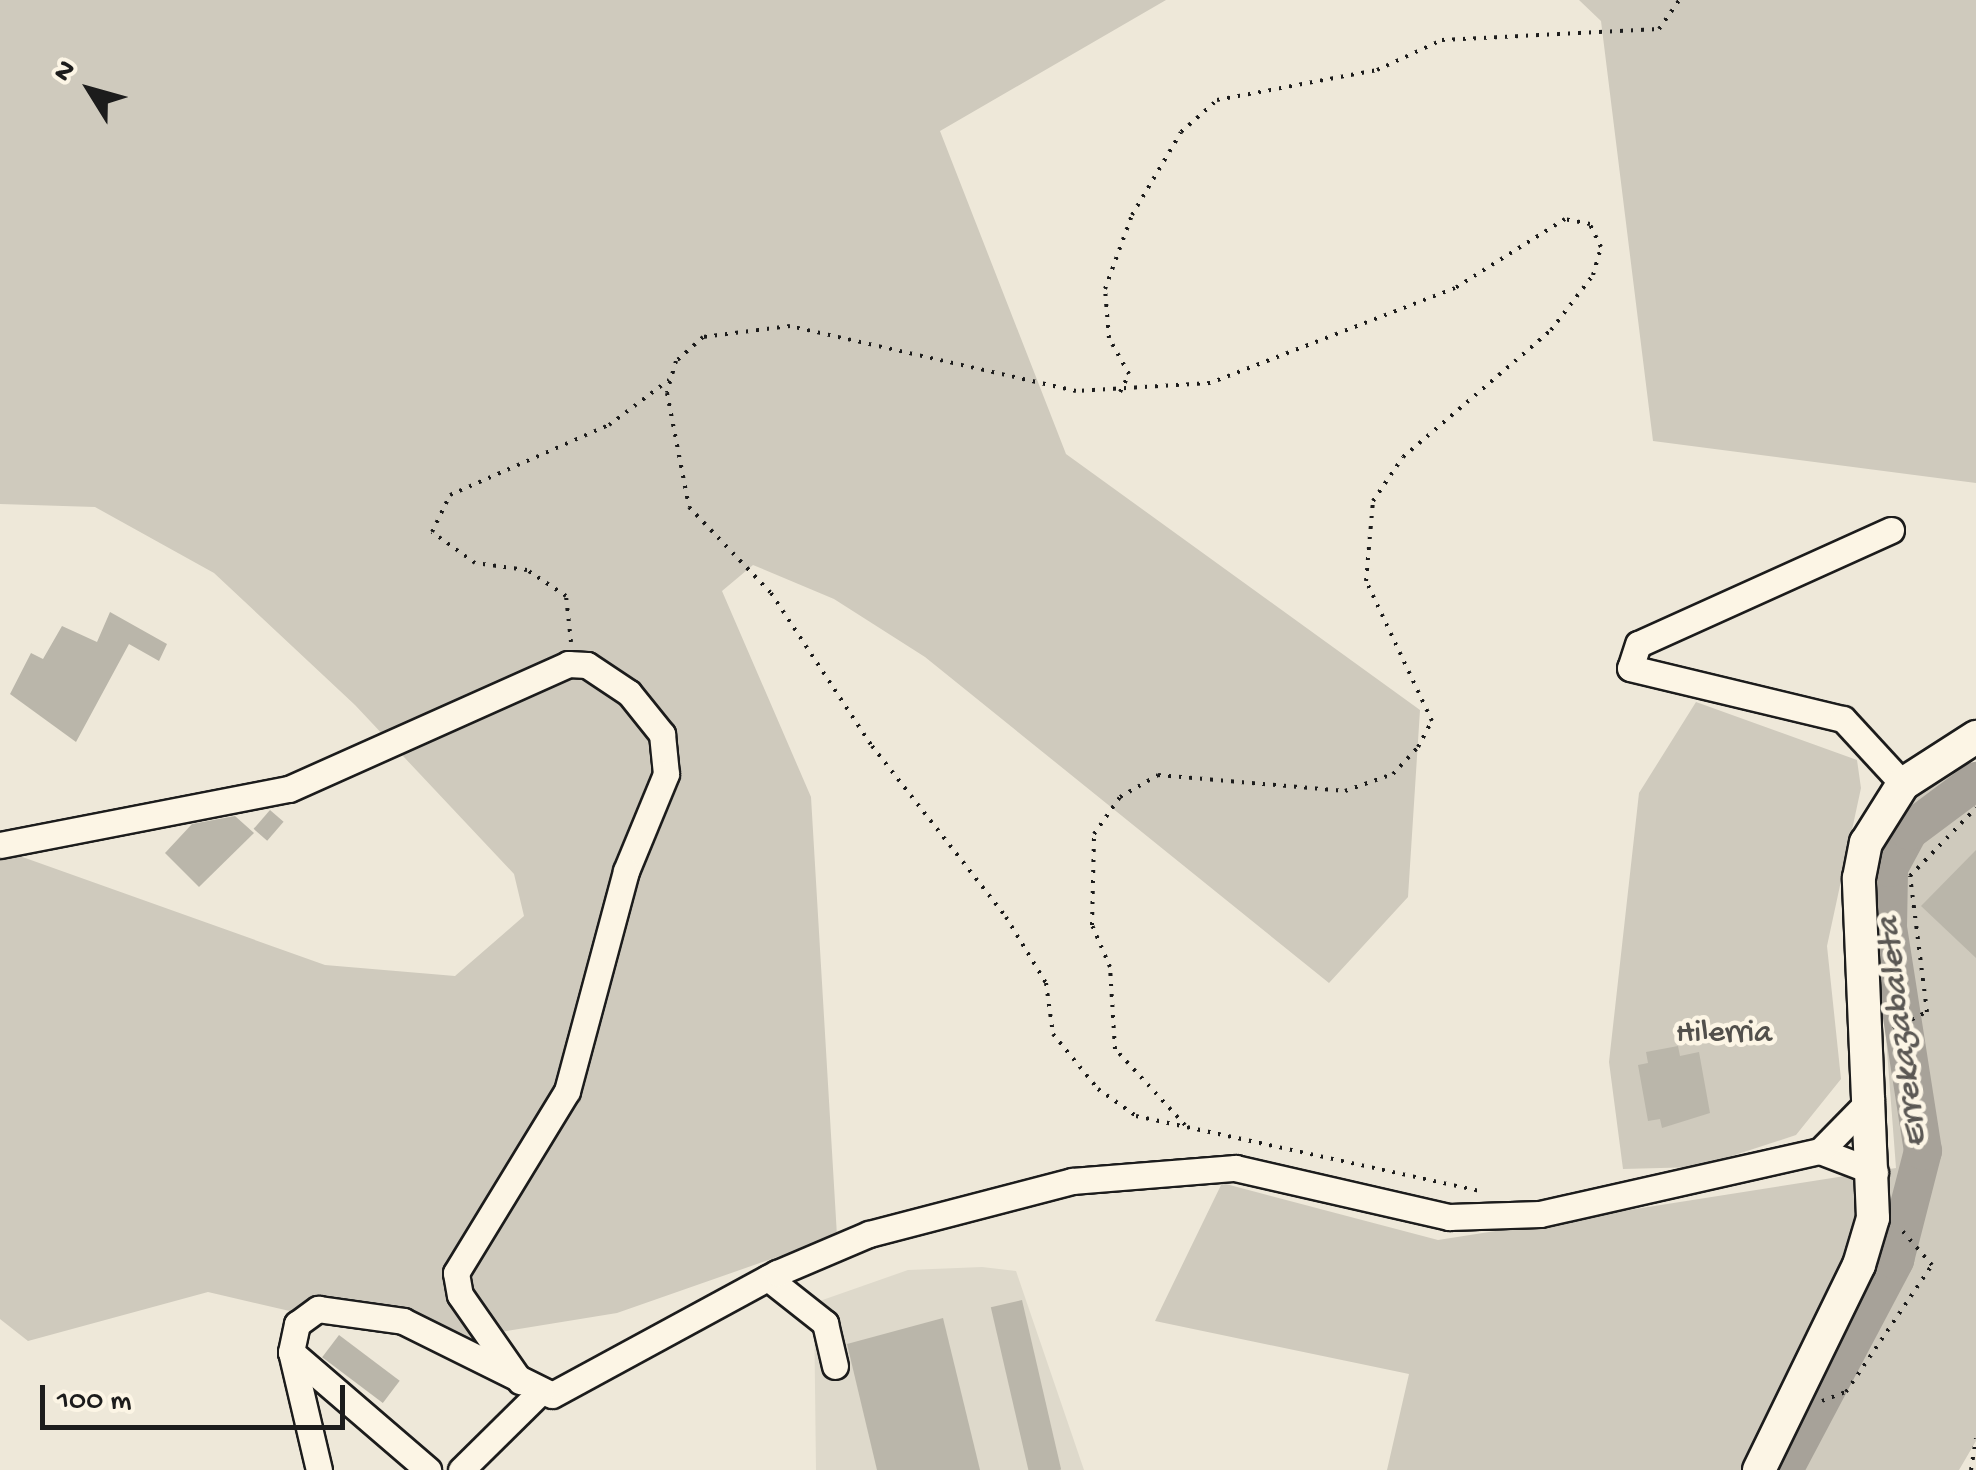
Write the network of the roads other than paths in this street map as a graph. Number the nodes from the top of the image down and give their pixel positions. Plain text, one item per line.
1 (1891, 530) dead end
2 (1976, 737) edge
3 (1902, 784) junction
4 (0, 846) edge
5 (1873, 1095) junction
6 (1820, 1151) junction
7 (1875, 1172) junction
8 (768, 1278) junction
9 (290, 1352) junction
10 (835, 1366) dead end
11 (530, 1386) junction
12 (319, 1470) edge
13 (428, 1470) edge
14 (461, 1470) edge
15 (1759, 1470) edge

1 - 3 street
2 - 3 main road
3 - 5 main road
4 - 11 street
5 - 6 street
5 - 7 main road
6 - 7 street
6 - 8 street
7 - 15 main road
8 - 10 street
8 - 11 street
9 - 11 street
9 - 12 street
9 - 13 street
11 - 14 street

